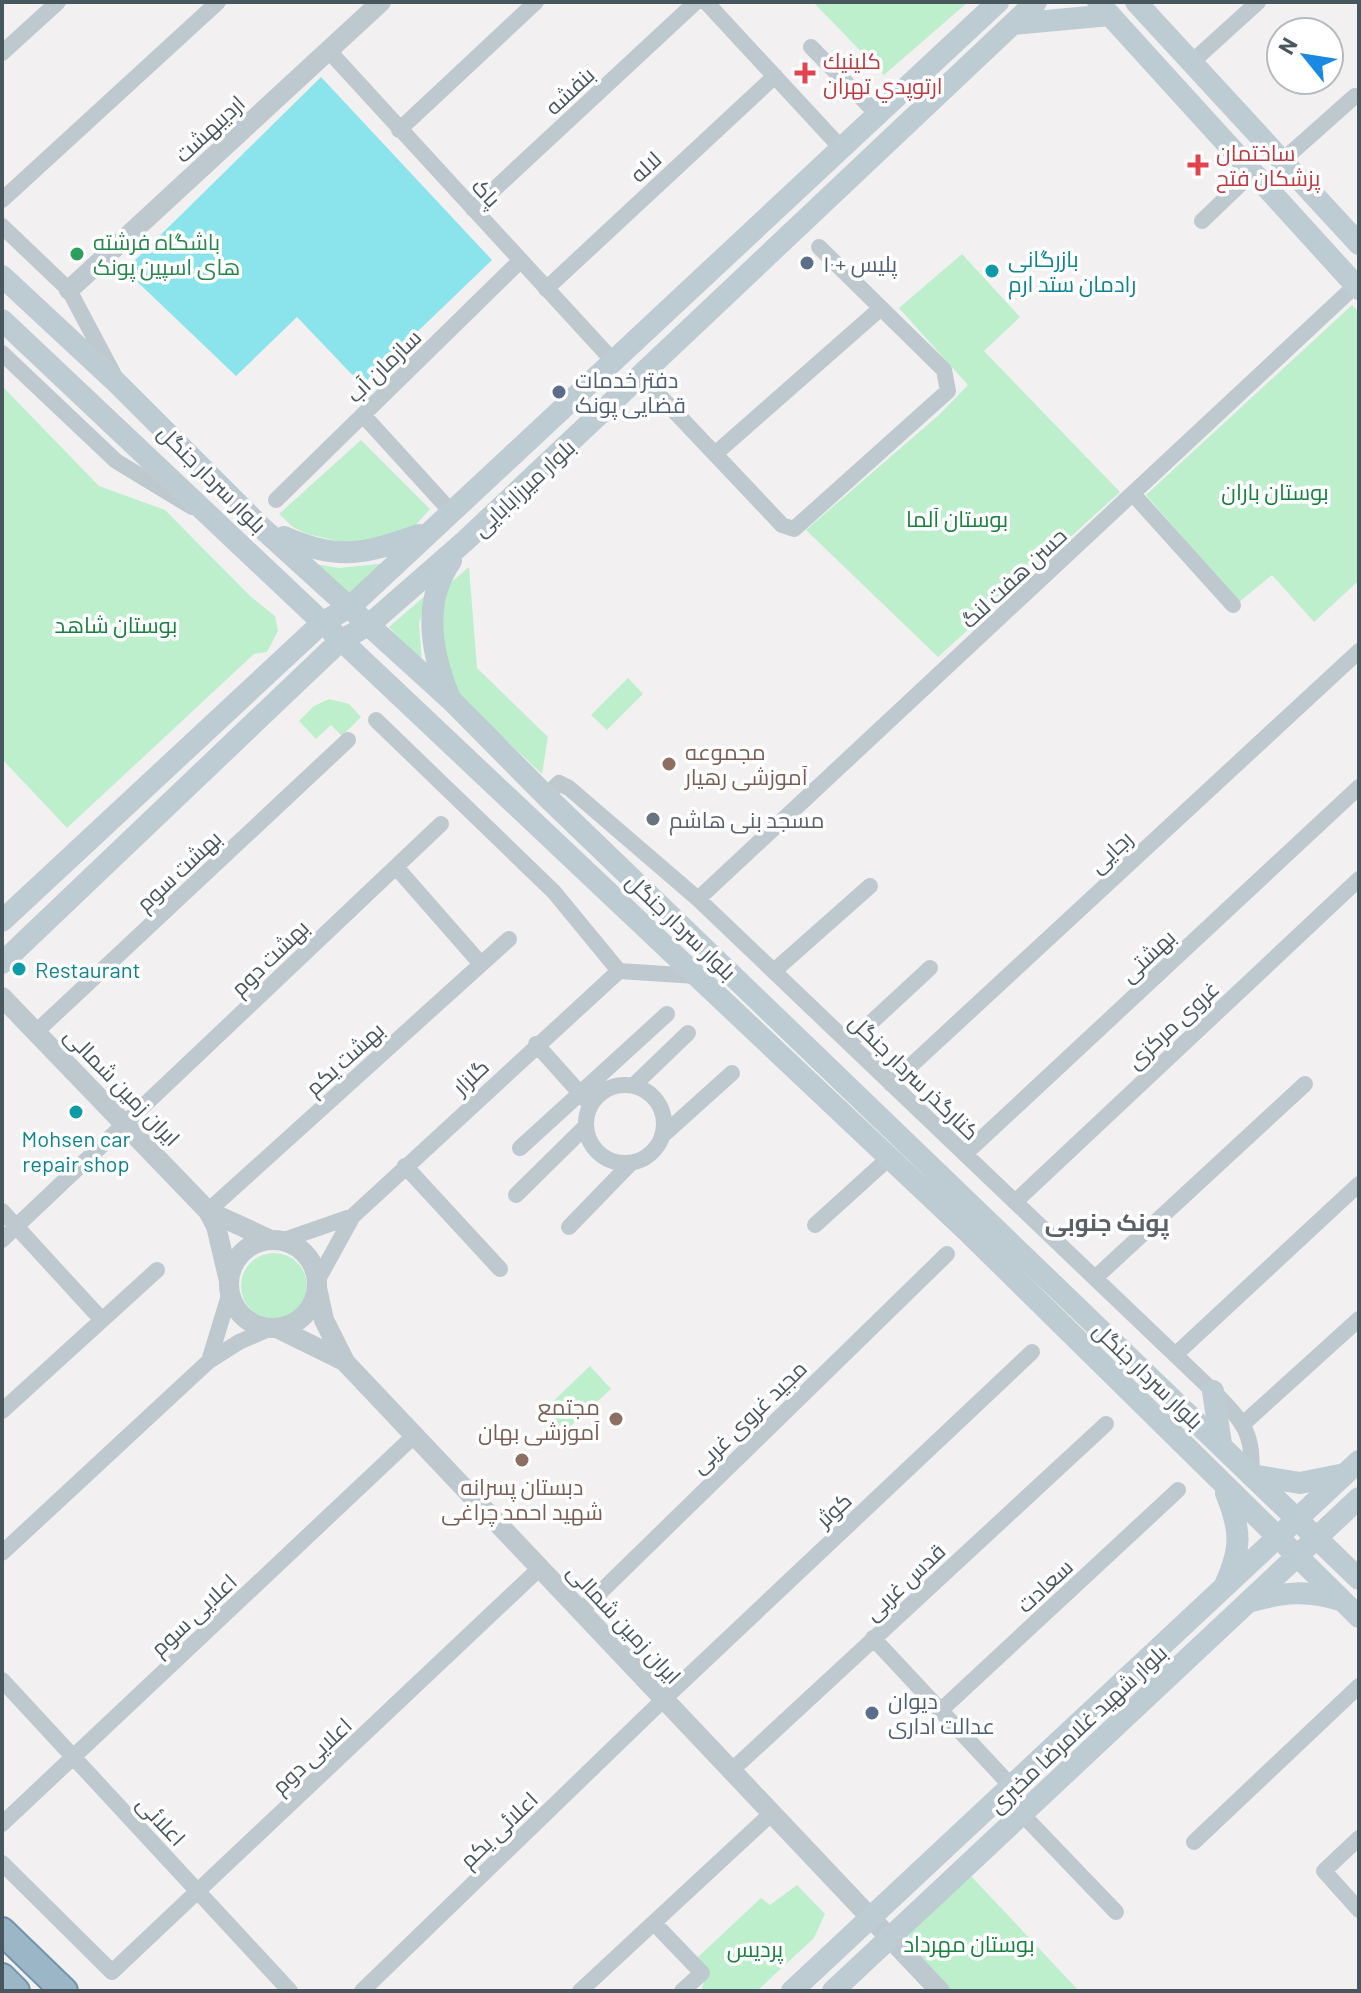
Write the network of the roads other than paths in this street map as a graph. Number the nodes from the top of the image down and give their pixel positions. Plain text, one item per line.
1 (58, 2) edge
2 (218, 2) edge
3 (381, 2) edge
4 (536, 2) edge
5 (696, 2) edge
6 (706, 2) edge
7 (997, 2) edge
8 (1036, 2) edge
9 (1258, 2) edge
10 (1137, 3) edge
11 (1104, 9) edge
12 (1013, 24) junction
13 (811, 47) dead end
14 (328, 50) junction
15 (2, 53) edge
16 (1192, 62) junction
17 (775, 76) junction
18 (1355, 96) dead end
19 (879, 116) junction
20 (399, 130) junction
21 (843, 150) junction
22 (1283, 160) junction
23 (1251, 174) junction
24 (2, 200) edge
25 (473, 209) junction
26 (1202, 221) dead end
27 (2, 226) edge
28 (1359, 244) edge
29 (819, 247) dead end
30 (520, 261) junction
31 (2, 276) edge
32 (1358, 287) edge
33 (546, 289) junction
34 (69, 290) junction
35 (881, 308) junction
36 (2, 320) edge
37 (2, 353) edge
38 (615, 363) junction
39 (641, 376) junction
40 (118, 384) junction
41 (363, 415) junction
42 (715, 454) junction
43 (1134, 495) junction
44 (276, 500) dead end
45 (445, 505) dead end
46 (207, 515) junction
47 (262, 528) junction
48 (428, 531) junction
49 (465, 541) junction
50 (1233, 605) dead end
51 (351, 606) junction
52 (322, 623) junction
53 (370, 624) junction
54 (340, 641) junction
55 (1359, 651) edge
56 (451, 700) junction
57 (376, 720) dead end
58 (348, 740) dead end
59 (1359, 787) edge
60 (546, 796) junction
61 (441, 824) dead end
62 (396, 867) junction
63 (1359, 879) edge
64 (870, 886) dead end
65 (698, 899) junction
66 (2, 921) edge
67 (509, 939) dead end
68 (2, 963) edge
69 (481, 964) junction
70 (930, 968) dead end
71 (619, 971) junction
72 (774, 971) junction
73 (696, 976) junction
74 (2, 997) edge
75 (667, 1014) dead end
76 (37, 1031) junction
77 (688, 1033) dead end
78 (849, 1043) junction
79 (536, 1044) junction
80 (732, 1073) dead end
81 (891, 1084) junction
82 (1305, 1084) dead end
83 (633, 1086) junction
84 (585, 1100) junction
85 (127, 1123) junction
86 (586, 1126) junction
87 (662, 1136) junction
88 (520, 1148) dead end
89 (965, 1154) junction
90 (889, 1158) junction
91 (631, 1163) junction
92 (405, 1166) junction
93 (1359, 1184) edge
94 (516, 1195) dead end
95 (1015, 1202) junction
96 (2, 1211) edge
97 (208, 1211) junction
98 (353, 1216) junction
99 (815, 1225) dead end
100 (17, 1226) junction
101 (569, 1227) dead end
102 (2, 1240) edge
103 (276, 1241) junction
104 (947, 1254) dead end
105 (500, 1269) dead end
106 (157, 1270) dead end
107 (1095, 1278) junction
108 (316, 1286) junction
109 (230, 1287) junction
110 (1359, 1319) edge
111 (102, 1320) junction
112 (274, 1328) junction
113 (1032, 1352) dead end
114 (1175, 1355) junction
115 (209, 1361) junction
116 (345, 1362) junction
117 (1213, 1391) junction
118 (2, 1411) edge
119 (1244, 1423) junction
120 (1106, 1424) dead end
121 (415, 1435) junction
122 (1221, 1444) junction
123 (1353, 1467) edge
124 (1251, 1475) junction
125 (1220, 1481) junction
126 (1178, 1490) dead end
127 (1359, 1498) edge
128 (1299, 1520) junction
129 (1317, 1537) junction
130 (1279, 1538) junction
131 (2, 1553) edge
132 (1297, 1556) junction
133 (540, 1568) junction
134 (1359, 1579) edge
135 (1221, 1594) junction
136 (1247, 1602) junction
137 (1351, 1609) edge
138 (581, 1611) junction
139 (873, 1638) junction
140 (2, 1680) edge
141 (1359, 1686) edge
142 (664, 1699) junction
143 (940, 1711) junction
144 (74, 1757) junction
145 (732, 1770) junction
146 (1013, 1788) junction
147 (772, 1813) junction
148 (1022, 1814) junction
149 (2, 1824) edge
150 (1359, 1838) edge
151 (1194, 1842) dead end
152 (2, 1863) edge
153 (198, 1892) junction
154 (1359, 1910) edge
155 (1116, 1912) dead end
156 (871, 1918) junction
157 (654, 1923) junction
158 (2, 1931) edge
159 (890, 1938) junction
160 (2, 1977) edge
161 (16, 1991) edge
162 (64, 1991) edge
163 (290, 1991) edge
164 (362, 1991) edge
165 (580, 1991) edge
166 (682, 1991) edge
167 (792, 1991) edge
168 (833, 1991) edge
169 (940, 1991) edge

1 - 15 street
2 - 24 street
3 - 14 street, اردیبهشت
4 - 20 street
5 - 25 street, بنفشه
6 - 17 street
7 - 19 main road, بلوار میرزابابایی
8 - 12 main road, بلوار میرزابابایی
9 - 16 street
10 - 16 main road
11 - 12 main road
11 - 23 main road
12 - 39 main road, بلوار میرزابابایی
13 - 19 street
14 - 20 street, پاک
14 - 34 street, اردیبهشت
16 - 22 main road
17 - 21 street
17 - 33 street, لاله
18 - 22 street
19 - 21 main road, بلوار میرزابابایی
20 - 25 street, پاک
21 - 38 main road, بلوار میرزابابایی
22 - 28 main road
23 - 26 street
23 - 32 main road
25 - 30 street, پاک
27 - 34 street
29 - 35 street
30 - 33 street, پاک
30 - 41 street, سازمان آب
31 - 40 main road, بلوار سردار جنگل
32 - 43 street, حسن هفت لنگ
33 - 38 street, پاک
34 - 40 street
35 - 42 street
35 - 42 street
36 - 46 main road, بلوار سردار جنگل
37 - 46 street
38 - 48 main road, بلوار میرزابابایی
39 - 42 street
39 - 49 main road, بلوار میرزابابایی
40 - 47 main road, بلوار سردار جنگل
41 - 44 street, سازمان آب
41 - 45 street
43 - 50 street
43 - 65 street, حسن هفت لنگ
46 - 52 main road, بلوار سردار جنگل
47 - 48 main road
47 - 51 main road, بلوار سردار جنگل
48 - 51 main road, بلوار میرزابابایی
49 - 53 main road, بلوار میرزابابایی
49 - 56 main road
51 - 52 main road, بلوار میرزابابایی
51 - 53 main road, بلوار سردار جنگل
52 - 54 main road, بلوار سردار جنگل
52 - 66 main road, بلوار میرزابابایی
53 - 54 main road, بلوار میرزابابایی
53 - 56 main road, بلوار سردار جنگل
54 - 68 main road, بلوار میرزابابایی
54 - 73 main road, بلوار سردار جنگل
55 - 81 street, رجایی
56 - 60 main road, بلوار سردار جنگل
57 - 71 street
58 - 76 street, بهشت سوم
59 - 89 street, بهشتی
60 - 65 street, کنارگذر سردار جنگل
60 - 122 main road, بلوار سردار جنگل
61 - 62 street, بهشت دوم
62 - 69 street
62 - 85 street, بهشت دوم
63 - 95 street, غروی مرکزی
64 - 72 street
65 - 72 street, کنارگذر سردار جنگل
67 - 69 street, بهشت یکم
69 - 97 street, بهشت یکم
70 - 78 street
71 - 73 street
71 - 79 street, گلزار
72 - 78 street, کنارگذر سردار جنگل
73 - 90 main road, بلوار سردار جنگل
74 - 76 street, ایران زمین شمالی
75 - 84 street
76 - 85 street, ایران زمین شمالی
77 - 83 street
78 - 81 street, کنارگذر سردار جنگل
79 - 84 street
79 - 92 street, گلزار
80 - 87 street
81 - 89 street, کنارگذر سردار جنگل
82 - 107 street
83 - 84 street
83 - 87 street
84 - 86 street
84 - 88 street
85 - 97 street, ایران زمین شمالی
85 - 100 street, بهشت دوم
86 - 91 street
86 - 94 street
87 - 91 street
89 - 95 street, کنارگذر سردار جنگل
90 - 99 street
90 - 125 main road, بلوار سردار جنگل
91 - 101 street
92 - 98 street, گلزار
92 - 105 street
93 - 114 street
95 - 107 street, کنارگذر سردار جنگل
96 - 100 street
97 - 103 street, ایران زمین شمالی
97 - 109 street, ایران زمین شمالی
98 - 103 street
98 - 108 street
100 - 102 street, بهشت دوم
100 - 111 street
103 - 108 street
103 - 109 street
104 - 138 street, مجید غروی غربی
106 - 111 street
107 - 114 street, کنارگذر سردار جنگل
108 - 112 street
108 - 116 street, ایران زمین شمالی
109 - 112 street
109 - 115 street
110 - 119 street
111 - 118 street
112 - 115 street
112 - 116 street, ایران زمین شمالی
113 - 142 street, کوثر
114 - 117 street, کنارگذر سردار جنگل
115 - 131 street
116 - 121 street, ایران زمین شمالی
117 - 119 street, کنارگذر سردار جنگل
117 - 122 main road
119 - 124 street
120 - 139 street, قدس غربی
121 - 133 street, ایران زمین شمالی
121 - 144 street, اعلایی سوم
122 - 124 main road, بلوار سردار جنگل
123 - 124 main road
123 - 128 main road, بلوار شهید غلامرضا مخبری
124 - 128 main road, بلوار سردار جنگل
125 - 130 main road, بلوار سردار جنگل
125 - 135 main road
126 - 143 street, سعادت
127 - 129 main road, بلوار شهید غلامرضا مخبری
128 - 129 main road, بلوار سردار جنگل
128 - 130 main road, بلوار شهید غلامرضا مخبری
129 - 132 main road, بلوار شهید غلامرضا مخبری
129 - 134 main road, بلوار سردار جنگل
130 - 132 main road, بلوار سردار جنگل
130 - 135 main road, بلوار شهید غلامرضا مخبری
132 - 136 main road, بلوار شهید غلامرضا مخبری
132 - 137 main road, بلوار سردار جنگل
133 - 138 street, ایران زمین شمالی
133 - 153 street, اعلایی دوم
135 - 146 main road, بلوار شهید غلامرضا مخبری
136 - 137 main road
136 - 148 main road, بلوار شهید غلامرضا مخبری
138 - 142 street, ایران زمین شمالی
139 - 143 street
139 - 145 street, قدس غربی
140 - 144 street, اعلائی
141 - 151 street
142 - 145 street, ایران زمین شمالی
142 - 164 street, اعلائی یکم
143 - 146 street
144 - 149 street, اعلایی سوم
144 - 153 street, اعلائی
145 - 147 street, ایران زمین شمالی
146 - 156 main road, بلوار شهید غلامرضا مخبری
147 - 156 street, ایران زمین شمالی
147 - 157 street
148 - 155 street
148 - 159 main road, بلوار شهید غلامرضا مخبری
150 - 154 street
152 - 153 street, اعلایی دوم
153 - 163 street, اعلائی
156 - 159 street, ایران زمین شمالی
156 - 167 main road, بلوار شهید غلامرضا مخبری
157 - 165 street
157 - 166 street
158 - 162 highway
159 - 168 main road, بلوار شهید غلامرضا مخبری
159 - 169 street, ایران زمین شمالی
160 - 161 highway

